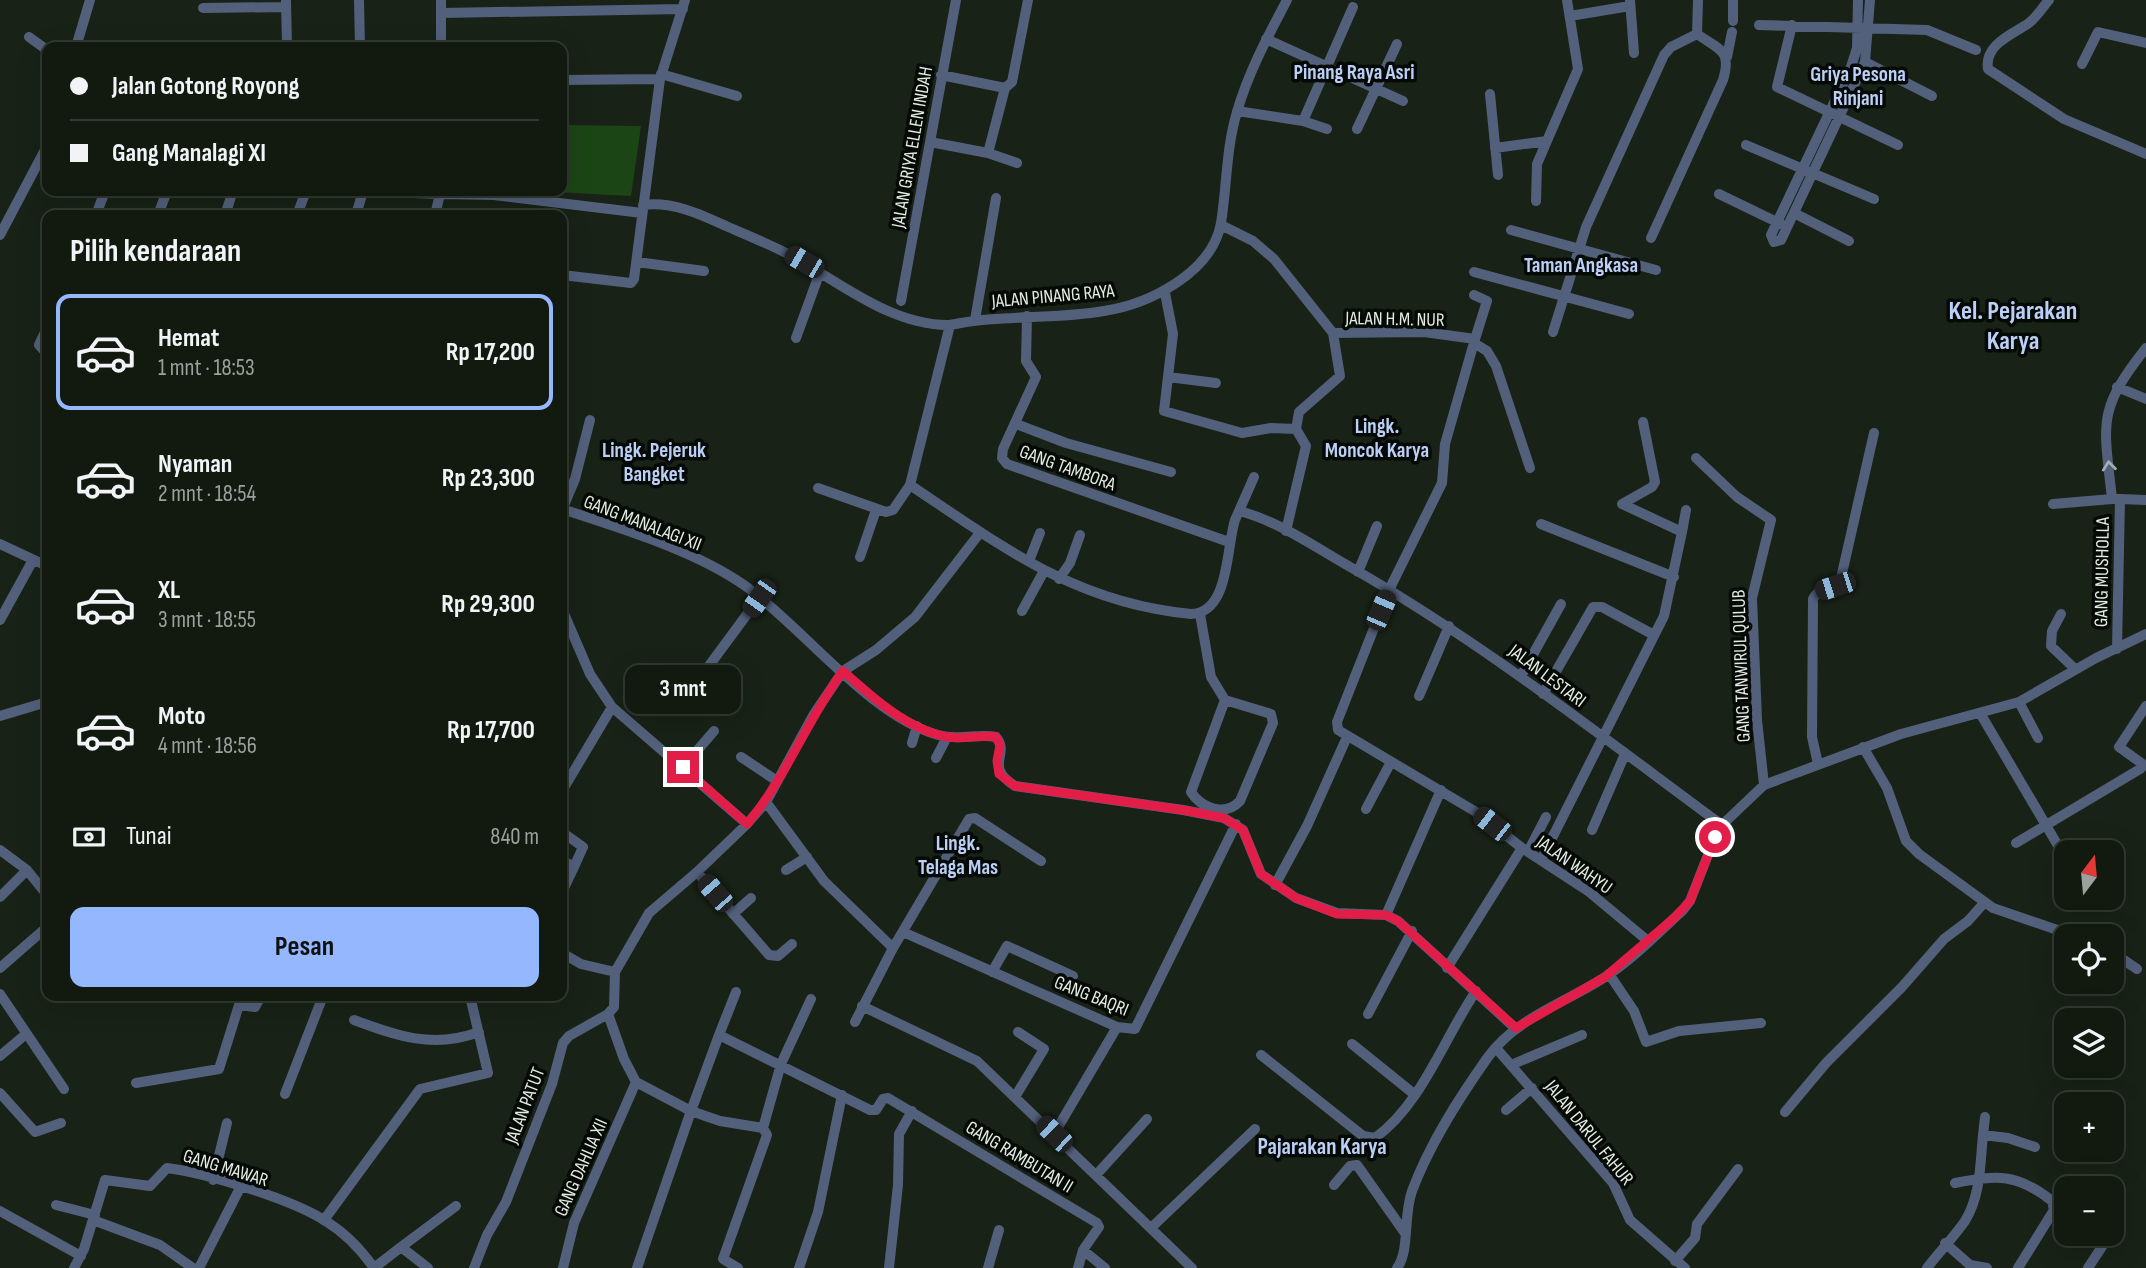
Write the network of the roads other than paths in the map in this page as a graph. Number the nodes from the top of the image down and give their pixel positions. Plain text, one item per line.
1 (90, 0) edge
2 (359, 0) edge
3 (441, 0) edge
4 (956, 0) edge
5 (1028, 0) edge
6 (1287, 0) edge
7 (1567, 0) edge
8 (1699, 0) edge
9 (1733, 0) edge
10 (1858, 0) edge
11 (1870, 0) edge
12 (2049, 0) edge
13 (1630, 3) edge
14 (286, 4) edge
15 (684, 4) edge
16 (1353, 7) dead end
17 (203, 8) dead end
18 (441, 13) junction
19 (1570, 16) junction
20 (1792, 24) junction
21 (1759, 25) dead end
22 (1864, 26) junction
23 (1698, 34) junction
24 (29, 37) dead end
25 (1266, 40) junction
26 (77, 42) edge
27 (287, 42) edge
28 (360, 42) edge
29 (441, 42) edge
30 (2146, 43) edge
31 (1396, 44) dead end
32 (42, 46) edge
33 (1976, 50) dead end
34 (1634, 53) dead end
35 (1727, 57) junction
36 (1865, 62) junction
37 (2082, 64) dead end
38 (1326, 66) junction
39 (941, 75) junction
40 (661, 77) junction
41 (567, 80) edge
42 (1005, 88) junction
43 (1376, 89) junction
44 (1490, 94) dead end
45 (737, 96) dead end
46 (1932, 96) dead end
47 (1403, 101) dead end
48 (1237, 111) junction
49 (1834, 115) junction
50 (1303, 121) junction
51 (1327, 129) dead end
52 (1357, 129) dead end
53 (1547, 141) junction
54 (930, 142) junction
55 (1746, 145) dead end
56 (1898, 145) dead end
57 (1495, 148) junction
58 (988, 153) junction
59 (2146, 155) edge
60 (1017, 163) dead end
61 (42, 166) edge
62 (1808, 170) junction
63 (1498, 175) dead end
64 (1719, 194) dead end
65 (502, 196) edge
66 (996, 198) dead end
67 (1874, 199) dead end
68 (1536, 201) dead end
69 (555, 203) junction
70 (643, 209) junction
71 (553, 210) edge
72 (1794, 213) junction
73 (4, 221) edge
74 (1782, 224) junction
75 (1221, 225) junction
76 (1511, 230) dead end
77 (0, 235) edge
78 (1651, 238) dead end
79 (1849, 241) dead end
80 (1578, 248) junction
81 (637, 262) junction
82 (1656, 270) dead end
83 (704, 271) dead end
84 (820, 272) junction
85 (1474, 272) dead end
86 (567, 276) edge
87 (1165, 293) junction
88 (1474, 295) dead end
89 (1564, 296) junction
90 (901, 301) dead end
91 (1629, 314) dead end
92 (1027, 316) junction
93 (975, 320) junction
94 (950, 325) junction
95 (1553, 332) dead end
96 (1333, 334) junction
97 (796, 338) dead end
98 (1474, 341) junction
99 (2146, 348) edge
100 (1168, 377) junction
101 (1216, 383) dead end
102 (2117, 387) junction
103 (2146, 399) edge
104 (590, 420) dead end
105 (1643, 422) dead end
106 (1016, 424) junction
107 (1296, 429) junction
108 (1874, 433) dead end
109 (1696, 458) dead end
110 (1530, 468) dead end
111 (1171, 472) dead end
112 (1254, 477) dead end
113 (910, 485) junction
114 (818, 488) dead end
115 (567, 495) edge
116 (2116, 499) junction
117 (2146, 500) edge
118 (2053, 504) dead end
119 (876, 510) junction
120 (1686, 510) dead end
121 (567, 511) edge
122 (1239, 511) junction
123 (1541, 524) dead end
124 (1377, 526) dead end
125 (1286, 531) junction
126 (1682, 532) junction
127 (1040, 533) dead end
128 (979, 534) junction
129 (1080, 535) dead end
130 (1229, 542) junction
131 (0, 544) edge
132 (860, 557) dead end
133 (33, 560) junction
134 (1029, 561) junction
135 (42, 564) edge
136 (1044, 571) junction
137 (1358, 572) junction
138 (1674, 577) junction
139 (1059, 579) junction
140 (1389, 590) junction
141 (759, 598) junction
142 (1562, 604) dead end
143 (1022, 611) dead end
144 (1200, 614) junction
145 (2061, 614) dead end
146 (0, 620) edge
147 (567, 621) edge
148 (1449, 626) junction
149 (2146, 634) edge
150 (1654, 635) junction
151 (2117, 649) junction
152 (2075, 669) junction
153 (843, 671) junction
154 (1521, 676) junction
155 (700, 678) dead end
156 (1544, 694) junction
157 (1419, 696) dead end
158 (1225, 699) junction
159 (2019, 702) junction
160 (42, 703) edge
161 (2146, 706) edge
162 (612, 707) junction
163 (1980, 713) junction
164 (0, 716) edge
165 (917, 726) junction
166 (714, 731) dead end
167 (1342, 733) junction
168 (947, 737) junction
169 (2038, 737) dead end
170 (1601, 738) junction
171 (912, 743) dead end
172 (1863, 747) junction
173 (1625, 754) junction
174 (741, 757) dead end
175 (936, 758) dead end
176 (1391, 762) junction
177 (1818, 764) junction
178 (2145, 765) edge
179 (683, 767) junction
180 (777, 781) junction
181 (567, 783) edge
182 (1764, 785) junction
183 (1441, 790) junction
184 (766, 802) junction
185 (1366, 809) dead end
186 (1546, 817) dead end
187 (747, 824) junction
188 (1236, 824) junction
189 (2044, 824) junction
190 (1723, 825) junction
191 (1592, 830) dead end
192 (567, 836) edge
193 (2054, 840) edge
194 (2016, 843) dead end
195 (0, 850) edge
196 (1525, 850) junction
197 (807, 857) junction
198 (1541, 860) junction
199 (1041, 861) dead end
200 (567, 863) edge
201 (574, 867) junction
202 (27, 870) junction
203 (786, 870) dead end
204 (697, 873) junction
205 (567, 882) edge
206 (1275, 885) junction
207 (42, 889) edge
208 (0, 897) edge
209 (751, 898) dead end
210 (1984, 903) junction
211 (733, 914) junction
212 (1386, 915) junction
213 (2054, 928) edge
214 (42, 931) edge
215 (1412, 931) junction
216 (903, 932) junction
217 (1648, 941) junction
218 (792, 944) dead end
219 (893, 948) junction
220 (567, 956) edge
221 (2124, 960) edge
222 (0, 968) edge
223 (1447, 968) junction
224 (2137, 969) dead end
225 (615, 972) junction
226 (992, 972) junction
227 (1609, 974) junction
228 (1073, 976) dead end
229 (1476, 991) junction
230 (736, 992) dead end
231 (0, 994) edge
232 (811, 999) dead end
233 (258, 1001) edge
234 (321, 1001) edge
235 (471, 1001) edge
236 (862, 1006) junction
237 (608, 1014) junction
238 (1368, 1014) dead end
239 (354, 1020) dead end
240 (855, 1021) dead end
241 (1761, 1023) dead end
242 (1117, 1027) junction
243 (1516, 1028) junction
244 (478, 1032) junction
245 (1018, 1032) dead end
246 (26, 1034) junction
247 (719, 1035) junction
248 (1582, 1035) dead end
249 (1352, 1044) dead end
250 (1496, 1048) junction
251 (1261, 1055) dead end
252 (0, 1056) edge
253 (781, 1064) junction
254 (1511, 1065) junction
255 (136, 1083) dead end
256 (636, 1083) junction
257 (1532, 1088) junction
258 (64, 1089) dead end
259 (0, 1093) edge
260 (285, 1094) dead end
261 (1414, 1094) junction
262 (842, 1095) junction
263 (1016, 1097) junction
264 (1506, 1110) dead end
265 (691, 1111) junction
266 (912, 1111) junction
267 (1785, 1112) dead end
268 (1985, 1117) dead end
269 (1147, 1119) dead end
270 (61, 1123) dead end
271 (227, 1123) dead end
272 (762, 1128) junction
273 (1255, 1129) dead end
274 (1054, 1134) junction
275 (1983, 1135) junction
276 (2035, 1147) dead end
277 (1738, 1169) dead end
278 (1097, 1174) junction
279 (1979, 1177) junction
280 (213, 1180) junction
281 (1955, 1183) dead end
282 (1334, 1185) dead end
283 (240, 1188) junction
284 (56, 1205) dead end
285 (456, 1206) dead end
286 (0, 1211) edge
287 (94, 1218) junction
288 (324, 1220) junction
289 (1152, 1227) junction
290 (999, 1230) dead end
291 (1405, 1233) junction
292 (1945, 1243) junction
293 (2102, 1246) edge
294 (401, 1247) junction
295 (1083, 1250) junction
296 (81, 1256) junction
297 (1680, 1264) edge
298 (1404, 1265) edge
299 (74, 1268) edge
300 (193, 1268) edge
301 (199, 1268) edge
302 (374, 1268) edge
303 (428, 1268) edge
304 (474, 1268) edge
305 (563, 1268) edge
306 (637, 1268) edge
307 (738, 1268) edge
308 (799, 1268) edge
309 (889, 1268) edge
310 (988, 1268) edge
311 (1078, 1268) edge
312 (1105, 1268) edge
313 (1192, 1268) edge
314 (1927, 1268) edge
315 (1987, 1268) edge
316 (2018, 1268) edge
317 (2088, 1268) edge

1 - 26 street
2 - 28 street
3 - 18 street
4 - 39 street, JALAN GRIYA ELLEN INDAH
5 - 42 street
6 - 25 street, JALAN PINANG RAYA
7 - 19 street
8 - 23 street
9 - 35 street
10 - 22 street
11 - 22 street
12 - 59 street
13 - 19 street
13 - 34 street
14 - 17 street
14 - 27 street
15 - 18 street
15 - 40 street
16 - 38 street
18 - 29 street
19 - 53 street
20 - 21 street
20 - 22 street
20 - 49 street
22 - 33 street
22 - 36 street
22 - 49 street
23 - 35 street
23 - 80 street
24 - 32 street
25 - 38 street
25 - 48 street, JALAN PINANG RAYA
30 - 37 street
31 - 43 street
35 - 78 street
36 - 46 street
36 - 49 street
38 - 43 street
38 - 50 street
39 - 42 street
39 - 54 street, JALAN GRIYA ELLEN INDAH
40 - 41 street
40 - 45 street
40 - 70 street
42 - 58 street
43 - 47 street
43 - 52 street
44 - 57 street
48 - 50 street
48 - 75 street, JALAN PINANG RAYA
49 - 56 street
49 - 62 street
50 - 51 street
53 - 57 street
53 - 68 street
54 - 58 street
54 - 90 street, JALAN GRIYA ELLEN INDAH
55 - 62 street
57 - 63 street
58 - 60 street
61 - 73 street
62 - 67 street
62 - 72 street
62 - 74 street
64 - 74 street
65 - 69 street, JALAN PINANG RAYA
66 - 93 street
69 - 70 street, JALAN PINANG RAYA
69 - 71 street
70 - 81 street
70 - 84 street, JALAN PINANG RAYA
72 - 74 street
72 - 79 street
73 - 77 street
75 - 87 street, JALAN PINANG RAYA
75 - 96 street, JALAN H.M. NUR
76 - 80 street
80 - 82 street
80 - 89 street
81 - 83 street
81 - 86 street
84 - 94 street, JALAN PINANG RAYA
84 - 97 street
85 - 89 street
87 - 92 street, JALAN PINANG RAYA
87 - 100 street
88 - 98 street
89 - 91 street
89 - 95 street
92 - 93 street, JALAN PINANG RAYA
92 - 106 street, GANG TAMBORA
93 - 94 street, JALAN PINANG RAYA
94 - 113 street
96 - 98 street, JALAN H.M. NUR
96 - 107 street
98 - 110 street
98 - 140 street
99 - 102 street, GANG MUSHOLLA
100 - 101 street
100 - 107 street
102 - 103 street
116 -> 102 street, GANG MUSHOLLA
104 - 115 street
105 - 126 street
106 - 111 street
106 - 130 street, GANG TAMBORA
107 - 125 street
108 - 177 street
109 - 182 street, GANG TANWIRUL QULUB
112 - 122 street
113 - 119 street
113 - 128 street
114 - 119 street
116 - 117 street
116 - 118 street
116 - 151 street, GANG MUSHOLLA
119 - 132 street
120 - 126 street
121 - 141 street, GANG MANALAGI XII
122 - 125 street, JALAN LESTARI
122 - 130 street
123 - 138 street
124 - 137 street
125 - 137 street, JALAN LESTARI
126 - 138 street
127 - 134 street
128 - 134 street
128 - 153 street
129 - 139 street
130 - 144 street
131 - 133 street
133 - 135 street
133 - 146 street
134 - 136 street
136 - 139 street
136 - 143 street
137 - 140 street, JALAN LESTARI
138 - 150 street
139 - 144 street
140 - 148 street, JALAN LESTARI
140 - 167 street
141 - 153 street, GANG MANALAGI XII
141 - 155 street
142 - 154 street
144 - 158 street
145 - 152 street
147 - 162 street
148 - 154 street, JALAN LESTARI
148 - 157 street
149 - 151 street
150 - 156 street
150 - 170 street
151 - 152 street
152 - 159 street
153 - 165 street, GANG MANALAGI XII
153 - 180 street
154 - 156 street, JALAN LESTARI
156 - 170 street, JALAN LESTARI
158 - 158 street
159 - 163 street
159 - 169 street
160 - 164 street
161 - 178 street
162 - 179 street
162 - 181 street
163 - 172 street
163 - 189 street
165 - 168 street, GANG MANALAGI XII
165 - 171 street
166 - 179 street
167 - 176 street, JALAN WAHYU
167 - 206 street
168 - 175 street
168 - 188 street
170 - 173 street, JALAN LESTARI
170 - 198 street
172 - 177 street
172 - 210 street
173 - 190 street, JALAN LESTARI
173 - 191 street
174 - 180 street
176 - 183 street, JALAN WAHYU
176 - 185 street
177 - 182 street
178 - 189 street
179 - 187 street
180 - 184 street
182 - 190 street
183 - 196 street, JALAN WAHYU
183 - 212 street
184 - 187 street
184 - 197 street
186 - 196 street
187 - 204 street
188 - 206 street
188 - 242 street, GANG BAQRI
189 - 193 street
189 - 194 street
190 - 217 street
192 - 201 street
195 - 202 street
196 - 198 street, JALAN WAHYU
196 - 223 street
197 - 203 street
197 - 219 street
198 - 217 street, JALAN WAHYU
199 - 216 street
200 - 201 street
201 - 205 street
202 - 207 street
202 - 208 street
204 - 211 street
204 - 225 street
206 - 212 street
209 - 211 street
210 - 213 street
210 - 267 street
211 - 218 street
212 - 215 street
214 - 222 street
215 - 223 street
215 - 238 street
216 - 219 street
216 - 226 street, GANG BAQRI
217 - 227 street
219 - 236 street
220 - 225 street
221 - 224 street
223 - 229 street
225 - 237 street
226 - 228 street
226 - 242 street, GANG BAQRI
227 - 241 street
227 - 243 street
229 - 243 street
229 - 261 street
230 - 247 street
231 - 246 street
232 - 253 street
233 - 255 street
234 - 260 street
235 - 244 street
236 - 240 street
236 - 263 street
237 - 256 street
237 - 304 street, JALAN PATUT
239 - 244 street
242 - 274 street
243 - 250 street
244 - 288 street
245 - 263 street
246 - 252 street
246 - 258 street
247 - 253 street
247 - 265 street
248 - 254 street
249 - 261 street
250 - 254 street, JALAN DARUL FAHUR
250 - 291 street
251 - 261 street
253 - 262 street
253 - 272 street
254 - 257 street, JALAN DARUL FAHUR
256 - 265 street
256 - 305 street, GANG DAHLIA XII
257 - 264 street
257 - 297 street, JALAN DARUL FAHUR
259 - 270 street
262 - 266 street, GANG RAMBUTAN II
262 - 308 street
263 - 274 street
265 - 272 street
265 - 306 street
266 - 295 street, GANG RAMBUTAN II
266 - 309 street
268 - 275 street
269 - 278 street
271 - 280 street
272 - 307 street
273 - 289 street
274 - 278 street
275 - 276 street
275 - 279 street
277 - 297 street
278 - 289 street
279 - 281 street
279 - 292 street
279 - 316 street
280 - 283 street, GANG MAWAR
280 - 287 street, GANG MAWAR
282 - 291 street
283 - 288 street, GANG MAWAR
283 - 301 street
284 - 287 street
285 - 294 street
286 - 296 street
287 - 296 street, GANG MAWAR
287 - 300 street
288 - 302 street, GANG MAWAR
289 - 313 street
290 - 310 street
291 - 298 street
292 - 314 street
292 - 315 street
293 - 317 street
294 - 302 street
294 - 303 street
295 - 311 street
295 - 312 street
296 - 299 street, GANG MAWAR

